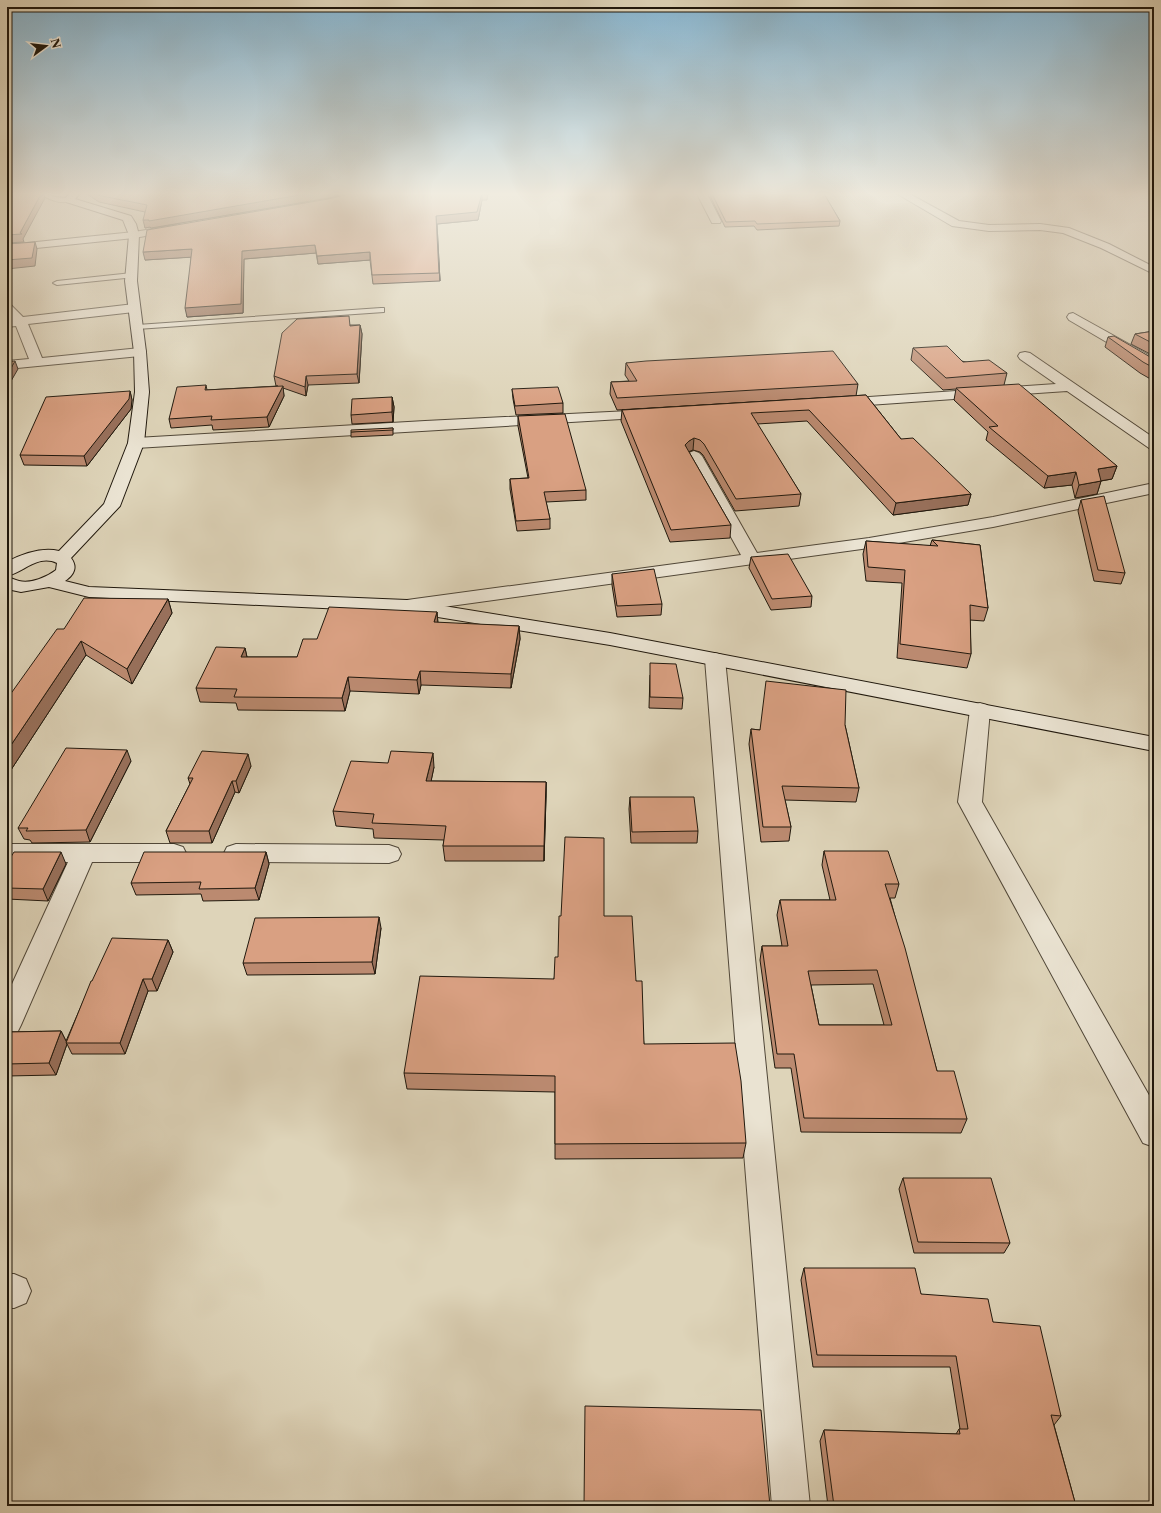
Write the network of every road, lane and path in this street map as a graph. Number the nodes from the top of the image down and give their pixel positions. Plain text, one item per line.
1 (133, 263) edge
2 (1138, 263) edge
3 (1154, 271) edge
4 (132, 275) junction
5 (57, 283) dead end
6 (7, 308) edge
7 (134, 308) junction
8 (381, 310) dead end
9 (1073, 317) dead end
10 (21, 322) junction
11 (7, 323) edge
12 (137, 327) junction
13 (140, 352) junction
14 (1025, 356) dead end
15 (37, 362) junction
16 (1154, 364) edge
17 (7, 365) edge
18 (1069, 387) junction
19 (830, 404) edge
20 (666, 414) edge
21 (136, 443) junction
22 (1154, 445) edge
23 (694, 456) edge
24 (1154, 488) edge
25 (61, 559) junction
26 (752, 559) junction
27 (7, 570) edge
28 (7, 582) edge
29 (49, 582) junction
30 (407, 606) junction
31 (715, 659) junction
32 (980, 710) junction
33 (1154, 744) edge
34 (7, 852) edge
35 (84, 853) junction
36 (194, 853) edge
37 (217, 853) edge
38 (389, 854) dead end
39 (7, 1025) edge
40 (1154, 1133) edge
41 (790, 1506) edge

1 - 4 street
2 - 3 street
4 - 5 lane
4 - 7 street
6 - 10 street
7 - 10 street
7 - 12 street
8 - 12 lane
9 - 16 street
10 - 11 street
10 - 15 street
12 - 13 street
13 - 15 street
13 - 21 street
14 - 18 street
15 - 17 street
18 - 19 street
18 - 22 street
20 - 21 street
21 - 25 street
23 - 26 street
24 - 26 street
25 - 27 street
25 - 29 street
26 - 30 street
28 - 29 street
29 - 30 street
30 - 31 street
31 - 32 street
31 - 41 street
32 - 33 street
32 - 40 street
34 - 35 street
35 - 36 street
35 - 39 street
37 - 38 street

